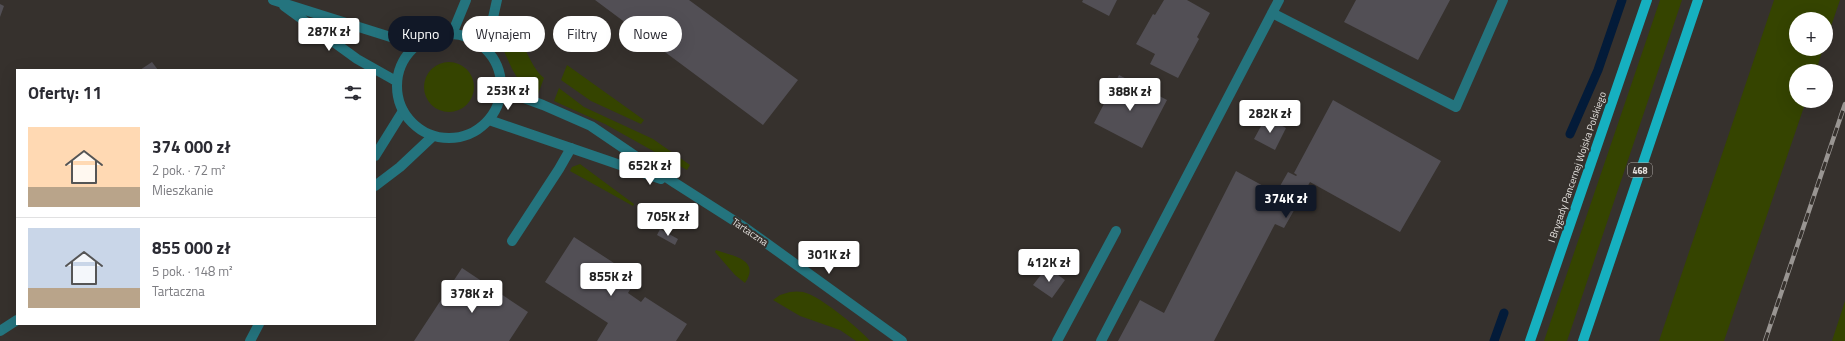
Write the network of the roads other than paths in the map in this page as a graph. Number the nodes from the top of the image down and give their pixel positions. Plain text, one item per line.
1 (274, 0) edge
2 (466, 0) edge
3 (497, 0) edge
4 (1279, 0) edge
5 (1503, 0) edge
6 (1647, 0) edge
7 (1698, 0) edge
8 (1272, 13) junction
9 (493, 16) edge
10 (454, 29) edge
11 (388, 36) edge
12 (410, 52) edge
13 (488, 52) edge
14 (375, 69) edge
15 (376, 70) edge
16 (396, 81) junction
17 (502, 90) junction
18 (403, 111) junction
19 (489, 120) junction
20 (433, 136) junction
21 (571, 148) junction
22 (376, 154) edge
23 (675, 183) junction
24 (376, 185) edge
25 (1116, 231) dead end
26 (512, 241) dead end
27 (16, 321) edge
28 (258, 325) edge
29 (0, 330) edge
30 (250, 341) edge
31 (902, 341) edge
32 (1057, 341) edge
33 (1101, 341) edge
34 (1530, 341) edge
35 (1583, 341) edge

1 - 11 street
1 - 14 street
2 - 10 street
3 - 9 street
4 - 8 street
5 - 8 street
6 - 34 main road, I Brygady Pancernej Wojska Polskiego
7 - 35 main road, 468
8 - 33 street
12 - 16 street
13 - 17 street
15 - 16 street
16 - 18 street
17 - 19 street
17 - 23 street, Tartaczna
18 - 20 street
18 - 22 street
19 - 20 street
19 - 21 street, Tartaczna
20 - 24 street
21 - 23 street, Tartaczna
21 - 26 street
23 - 31 street, Tartaczna
25 - 32 street
27 - 29 street
28 - 30 street

